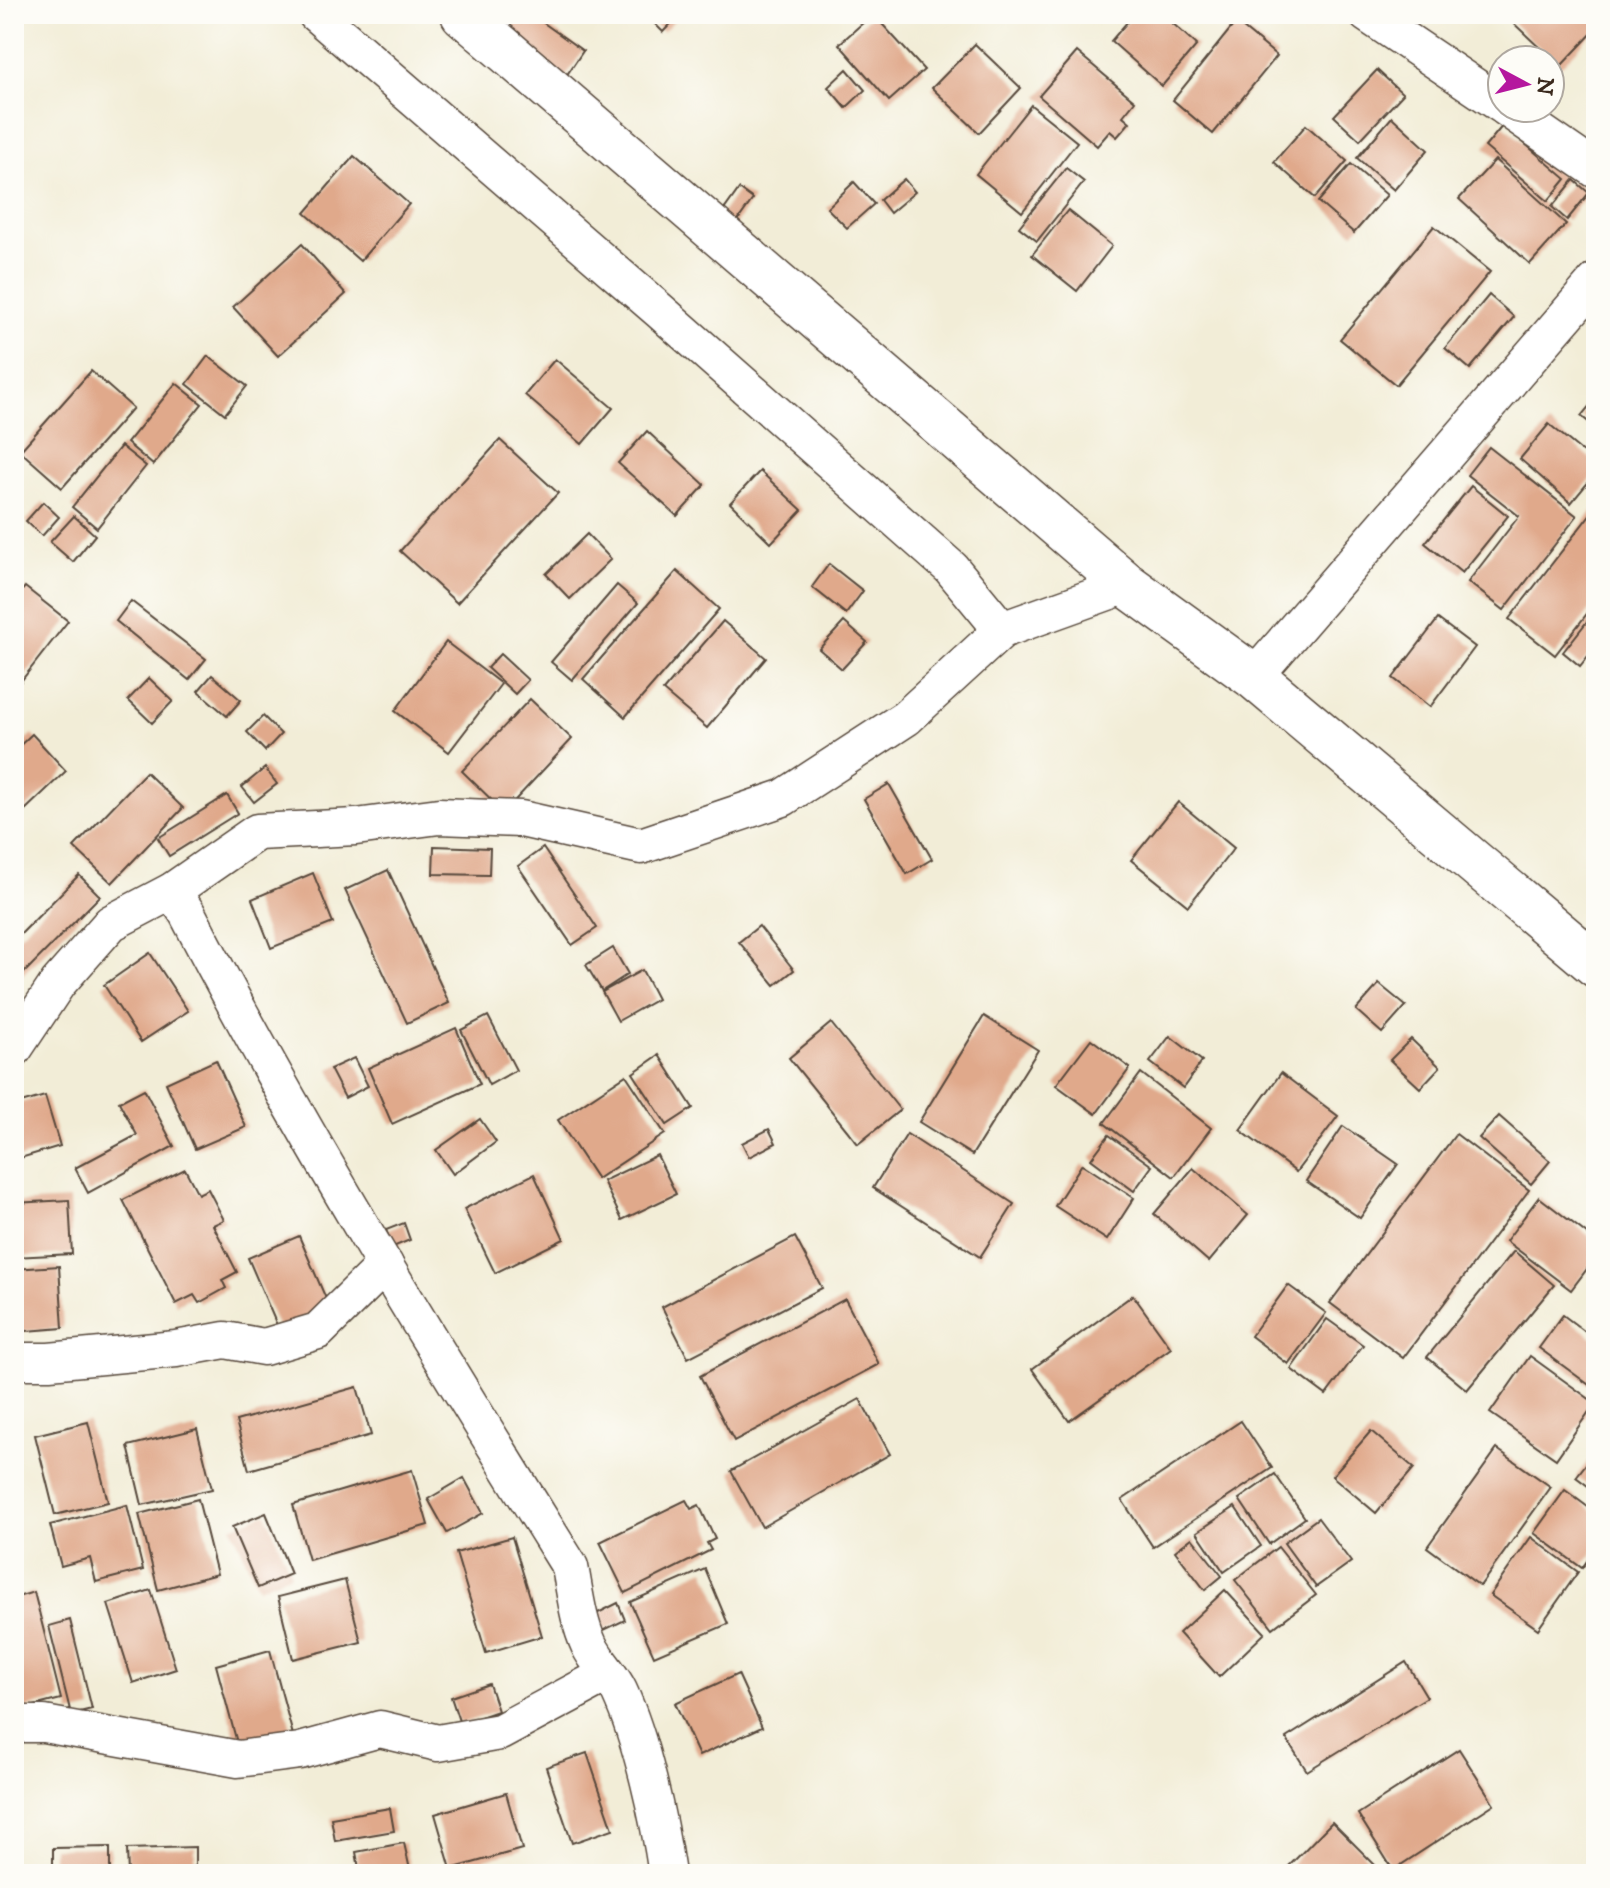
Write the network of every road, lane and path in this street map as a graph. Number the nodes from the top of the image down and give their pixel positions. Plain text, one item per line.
1 (316, 14) edge
2 (463, 14) edge
3 (1367, 14) edge
4 (1486, 95) edge
5 (1529, 124) edge
6 (1596, 170) edge
7 (1596, 281) edge
8 (1127, 585) junction
9 (1002, 630) junction
10 (1254, 677) junction
11 (172, 891) junction
12 (1596, 965) edge
13 (14, 1049) edge
14 (385, 1265) junction
15 (14, 1361) edge
16 (608, 1674) junction
17 (14, 1724) edge
18 (667, 1874) edge

1 - 9 street
2 - 8 main road
3 - 4 street
5 - 6 street
7 - 10 street
8 - 9 street
8 - 10 main road
9 - 11 street
10 - 12 main road
11 - 13 street
11 - 14 street
14 - 15 street
14 - 16 street
16 - 17 street
16 - 18 street

